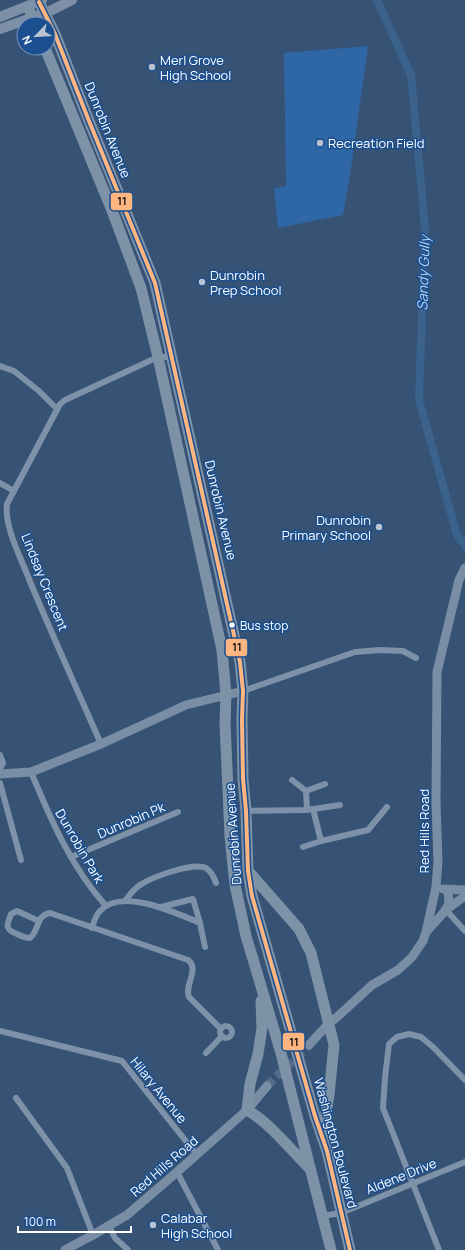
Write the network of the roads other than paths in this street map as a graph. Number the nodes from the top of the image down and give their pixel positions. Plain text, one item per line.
1 (41, 1) edge
2 (69, 1) edge
3 (28, 7) junction
4 (45, 13) junction
5 (32, 16) edge
6 (41, 16) edge
7 (0, 17) edge
8 (16, 25) edge
9 (0, 29) edge
10 (48, 56) edge
11 (158, 357) junction
12 (172, 357) junction
13 (0, 366) edge
14 (57, 409) junction
15 (0, 482) edge
16 (14, 491) junction
17 (465, 568) edge
18 (416, 658) dead end
19 (243, 691) junction
20 (226, 695) junction
21 (101, 744) junction
22 (0, 755) edge
23 (0, 769) edge
24 (31, 772) junction
25 (0, 774) edge
26 (292, 780) dead end
27 (0, 783) edge
28 (325, 784) dead end
29 (306, 791) junction
30 (340, 805) dead end
31 (387, 807) dead end
32 (310, 809) junction
33 (246, 811) junction
34 (178, 812) dead end
35 (322, 841) junction
36 (303, 847) dead end
37 (71, 858) junction
38 (21, 860) dead end
39 (248, 871) junction
40 (216, 883) dead end
41 (436, 887) junction
42 (448, 890) junction
43 (465, 890) edge
44 (465, 896) edge
45 (125, 900) junction
46 (106, 906) junction
47 (161, 907) junction
48 (431, 908) junction
49 (446, 910) junction
50 (39, 921) junction
51 (200, 923) junction
52 (92, 928) junction
53 (465, 931) edge
54 (426, 932) junction
55 (205, 947) dead end
56 (259, 981) junction
57 (329, 1023) junction
58 (0, 1031) edge
59 (295, 1044) joint
60 (308, 1045) tunnel mouth
61 (206, 1053) dead end
62 (465, 1080) edge
63 (267, 1086) tunnel mouth
64 (16, 1098) dead end
65 (247, 1110) junction
66 (322, 1138) junction
67 (197, 1155) junction
68 (465, 1162) edge
69 (311, 1171) junction
70 (177, 1172) junction
71 (412, 1183) junction
72 (341, 1213) junction
73 (322, 1216) junction
74 (109, 1226) junction
75 (93, 1235) junction
76 (65, 1250) edge
77 (128, 1250) edge
78 (218, 1250) edge
79 (331, 1250) edge
80 (350, 1250) edge
81 (439, 1250) edge

1 - 3 main road
1 - 4 highway, Dunrobin Avenue
2 - 4 main road
3 - 5 highway
3 - 7 main road
4 - 6 main road
4 - 12 highway, Dunrobin Avenue
8 - 9 main road
10 - 11 highway, Dunrobin Avenue
11 - 12 street, Lindsay Crescent
11 - 14 street, Lindsay Crescent
11 - 20 highway, Dunrobin Avenue
12 - 19 highway, Dunrobin Avenue
13 - 14 street
14 - 16 street, Lindsay Crescent
15 - 16 street
16 - 21 street, Lindsay Crescent
17 - 41 main road, Red Hills Road
18 - 19 street
19 - 20 main road
19 - 33 highway, Dunrobin Avenue
20 - 21 main road
20 - 56 highway, Dunrobin Avenue
21 - 24 main road
22 - 23 street
24 - 25 main road
24 - 37 street, Dunrobin Park
26 - 29 street
27 - 38 street
28 - 29 street
29 - 32 street
30 - 32 street
31 - 35 street
32 - 33 street
32 - 35 street
33 - 39 highway, Dunrobin Avenue
34 - 37 street, Dunrobin Pk
35 - 36 street
37 - 46 street, Dunrobin Park
39 - 57 highway
39 - 59 highway, Dunrobin Avenue
40 - 45 street
41 - 42 main road
41 - 48 main road, Red Hills Road
42 - 43 main road
42 - 49 main road
44 - 49 main road
45 - 46 street
45 - 47 street
46 - 52 street
47 - 51 street
47 - 51 street
48 - 49 main road
48 - 54 main road, Red Hills Road
49 - 53 street
49 - 54 main road
50 - 50 street
50 - 52 street
51 - 55 street
52 - 61 street
54 - 57 main road, Red Hills Road
56 - 65 highway
56 - 69 highway, Dunrobin Avenue
57 - 60 main road, Red Hills Road
57 - 66 highway
58 - 67 street, Hilary Avenue
59 - 66 highway, Washington Boulevard
62 - 71 street
63 - 65 main road, Red Hills Road
64 - 75 street
65 - 67 main road, Red Hills Road
65 - 69 highway
66 - 72 highway, Washington Boulevard
67 - 70 main road, Red Hills Road
68 - 71 street, Aldene Drive
69 - 73 highway
70 - 74 main road, Red Hills Road
70 - 78 street
71 - 72 street, Aldene Drive
71 - 81 street
72 - 73 street, Aldene Drive
72 - 80 highway, Washington Boulevard
73 - 79 highway
74 - 75 main road, Red Hills Road
74 - 77 street
75 - 76 main road, Red Hills Road

